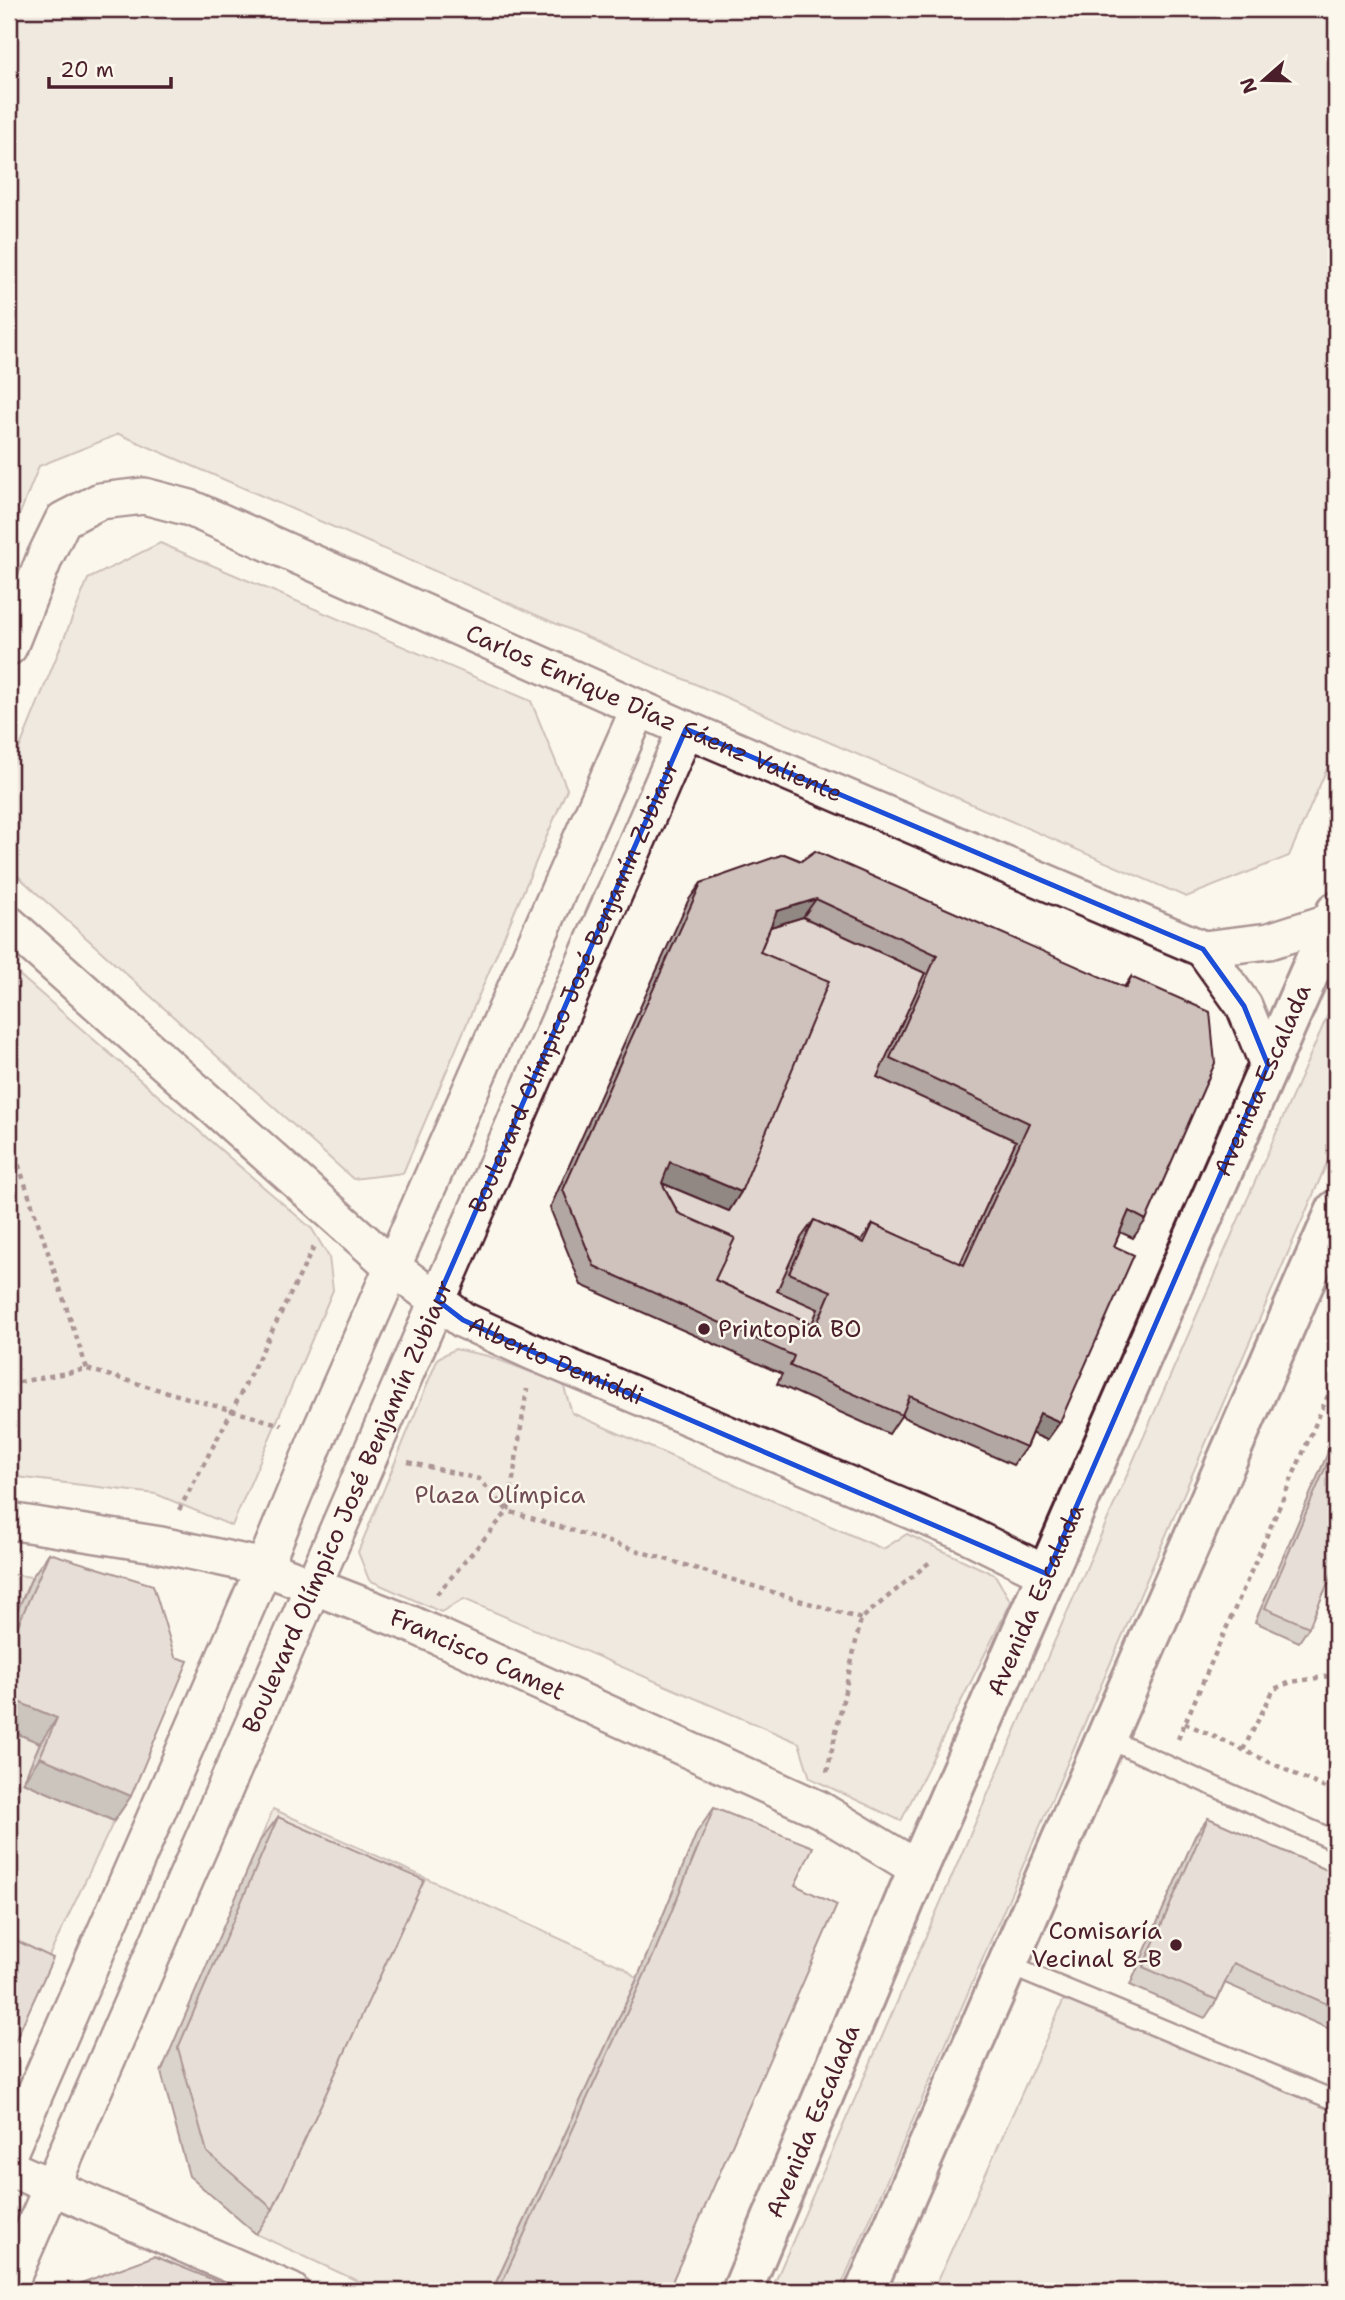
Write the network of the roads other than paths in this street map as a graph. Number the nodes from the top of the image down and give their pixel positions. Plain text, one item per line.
1 (9, 647) edge
2 (639, 708) junction
3 (686, 729) junction
4 (1334, 916) edge
5 (9, 924) edge
6 (1203, 949) junction
7 (1268, 1065) junction
8 (1336, 1210) edge
9 (394, 1268) junction
10 (437, 1300) junction
11 (9, 1521) edge
12 (264, 1567) junction
13 (1047, 1574) junction
14 (313, 1587) junction
15 (1107, 1738) junction
16 (1336, 1841) edge
17 (918, 1869) junction
18 (1007, 1965) junction
19 (1336, 2101) edge
20 (9, 2153) edge
21 (9, 2168) edge
22 (52, 2187) junction
23 (9, 2285) edge
24 (291, 2291) edge
25 (742, 2291) edge
26 (865, 2291) edge

1 - 2 street, Carlos Enrique Díaz Sáenz Valiente
2 - 3 street, Carlos Enrique Díaz Sáenz Valiente
2 - 9 street, Boulevard Olímpico José Benjamín Zubiaur
3 - 6 street, Carlos Enrique Díaz Sáenz Valiente
3 - 10 street, Boulevard Olímpico José Benjamín Zubiaur
4 - 6 street, Carlos Enrique Díaz Sáenz Valiente
4 - 7 main road, Avenida Escalada
5 - 9 street, Alberto Demiddi
6 - 7 street
7 - 13 main road, Avenida Escalada
8 - 15 main road
9 - 10 street, Alberto Demiddi
9 - 12 street, Boulevard Olímpico José Benjamín Zubiaur
10 - 13 street, Alberto Demiddi
10 - 14 street, Boulevard Olímpico José Benjamín Zubiaur
11 - 12 street, Francisco Camet
12 - 14 street, Francisco Camet
12 - 20 street, Boulevard Olímpico José Benjamín Zubiaur
13 - 17 main road, Avenida Escalada
14 - 17 street, Francisco Camet
14 - 22 street, Boulevard Olímpico José Benjamín Zubiaur
15 - 16 lane
15 - 18 main road
17 - 25 main road, Avenida Escalada
18 - 19 lane
18 - 26 main road
21 - 22 street
22 - 23 street, Boulevard Olímpico José Benjamín Zubiaur
22 - 24 street

